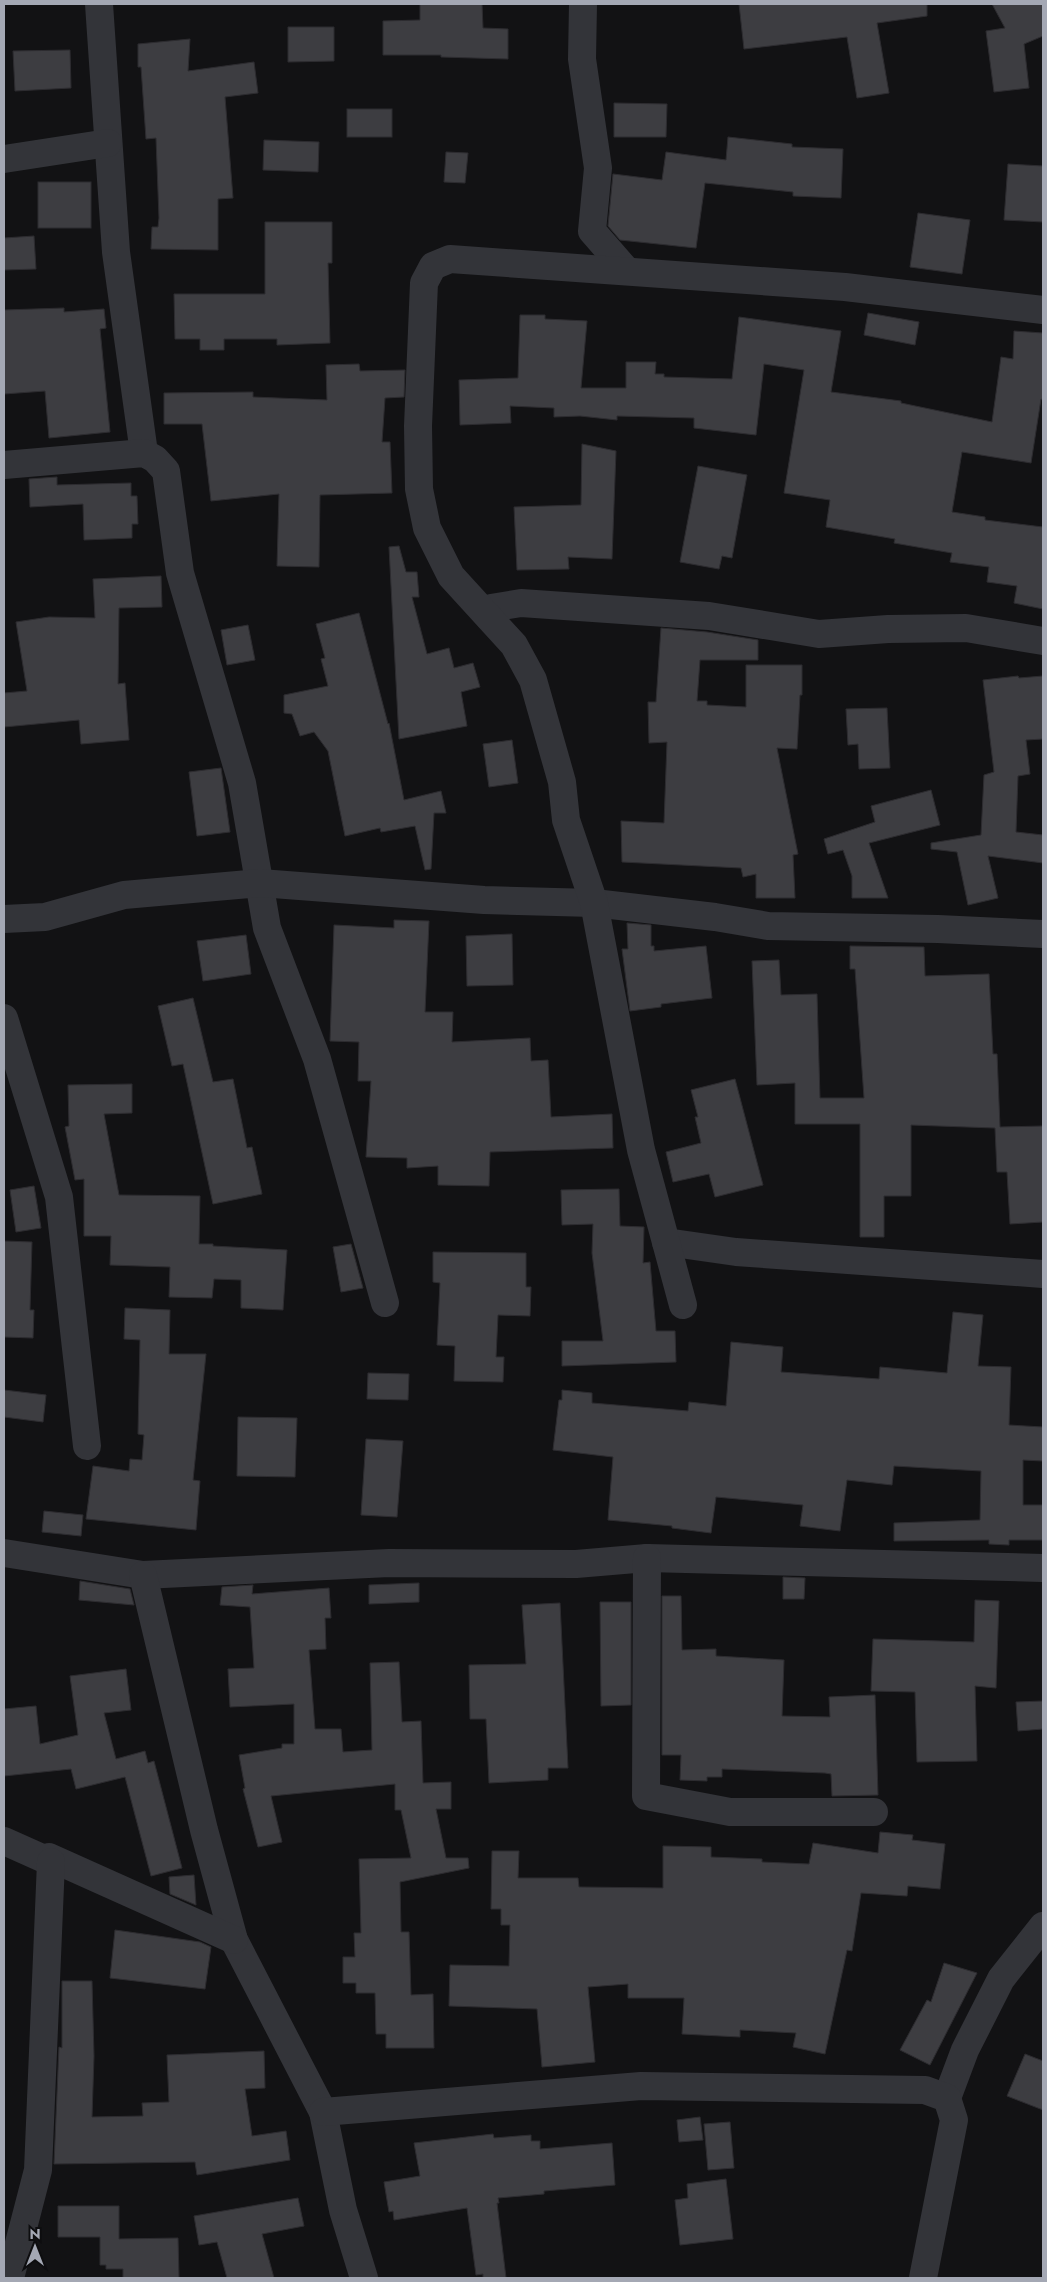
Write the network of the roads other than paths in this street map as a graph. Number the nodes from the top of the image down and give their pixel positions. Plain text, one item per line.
1 (99, 4) edge
2 (583, 4) edge
3 (108, 143) junction
4 (4, 159) edge
5 (626, 270) junction
6 (1043, 310) edge
7 (144, 453) junction
8 (4, 465) edge
9 (489, 617) junction
10 (1043, 641) edge
11 (260, 883) junction
12 (594, 903) junction
13 (4, 919) edge
14 (1043, 934) edge
15 (4, 1018) edge
16 (666, 1242) junction
17 (1043, 1274) edge
18 (385, 1303) dead end
19 (683, 1305) dead end
20 (87, 1446) dead end
21 (4, 1553) edge
22 (647, 1558) junction
23 (1043, 1568) edge
24 (143, 1574) junction
25 (874, 1812) dead end
26 (4, 1841) edge
27 (51, 1862) junction
28 (1043, 1926) edge
29 (234, 1940) junction
30 (947, 2098) junction
31 (323, 2112) junction
32 (10, 2278) edge
33 (364, 2278) edge
34 (923, 2278) edge

1 - 3 street
2 - 5 street
3 - 4 street
3 - 7 street
5 - 6 street
5 - 9 street
7 - 8 street
7 - 11 street
9 - 10 street
9 - 12 street
11 - 12 street
11 - 13 street
11 - 18 street
12 - 14 street
12 - 16 street
15 - 20 street
16 - 17 street
16 - 19 street
21 - 24 street
22 - 23 street
22 - 24 street
22 - 25 street
24 - 29 street
26 - 27 street
27 - 29 street
27 - 32 street
28 - 30 street
29 - 31 street
30 - 31 street
30 - 34 street
31 - 33 street

